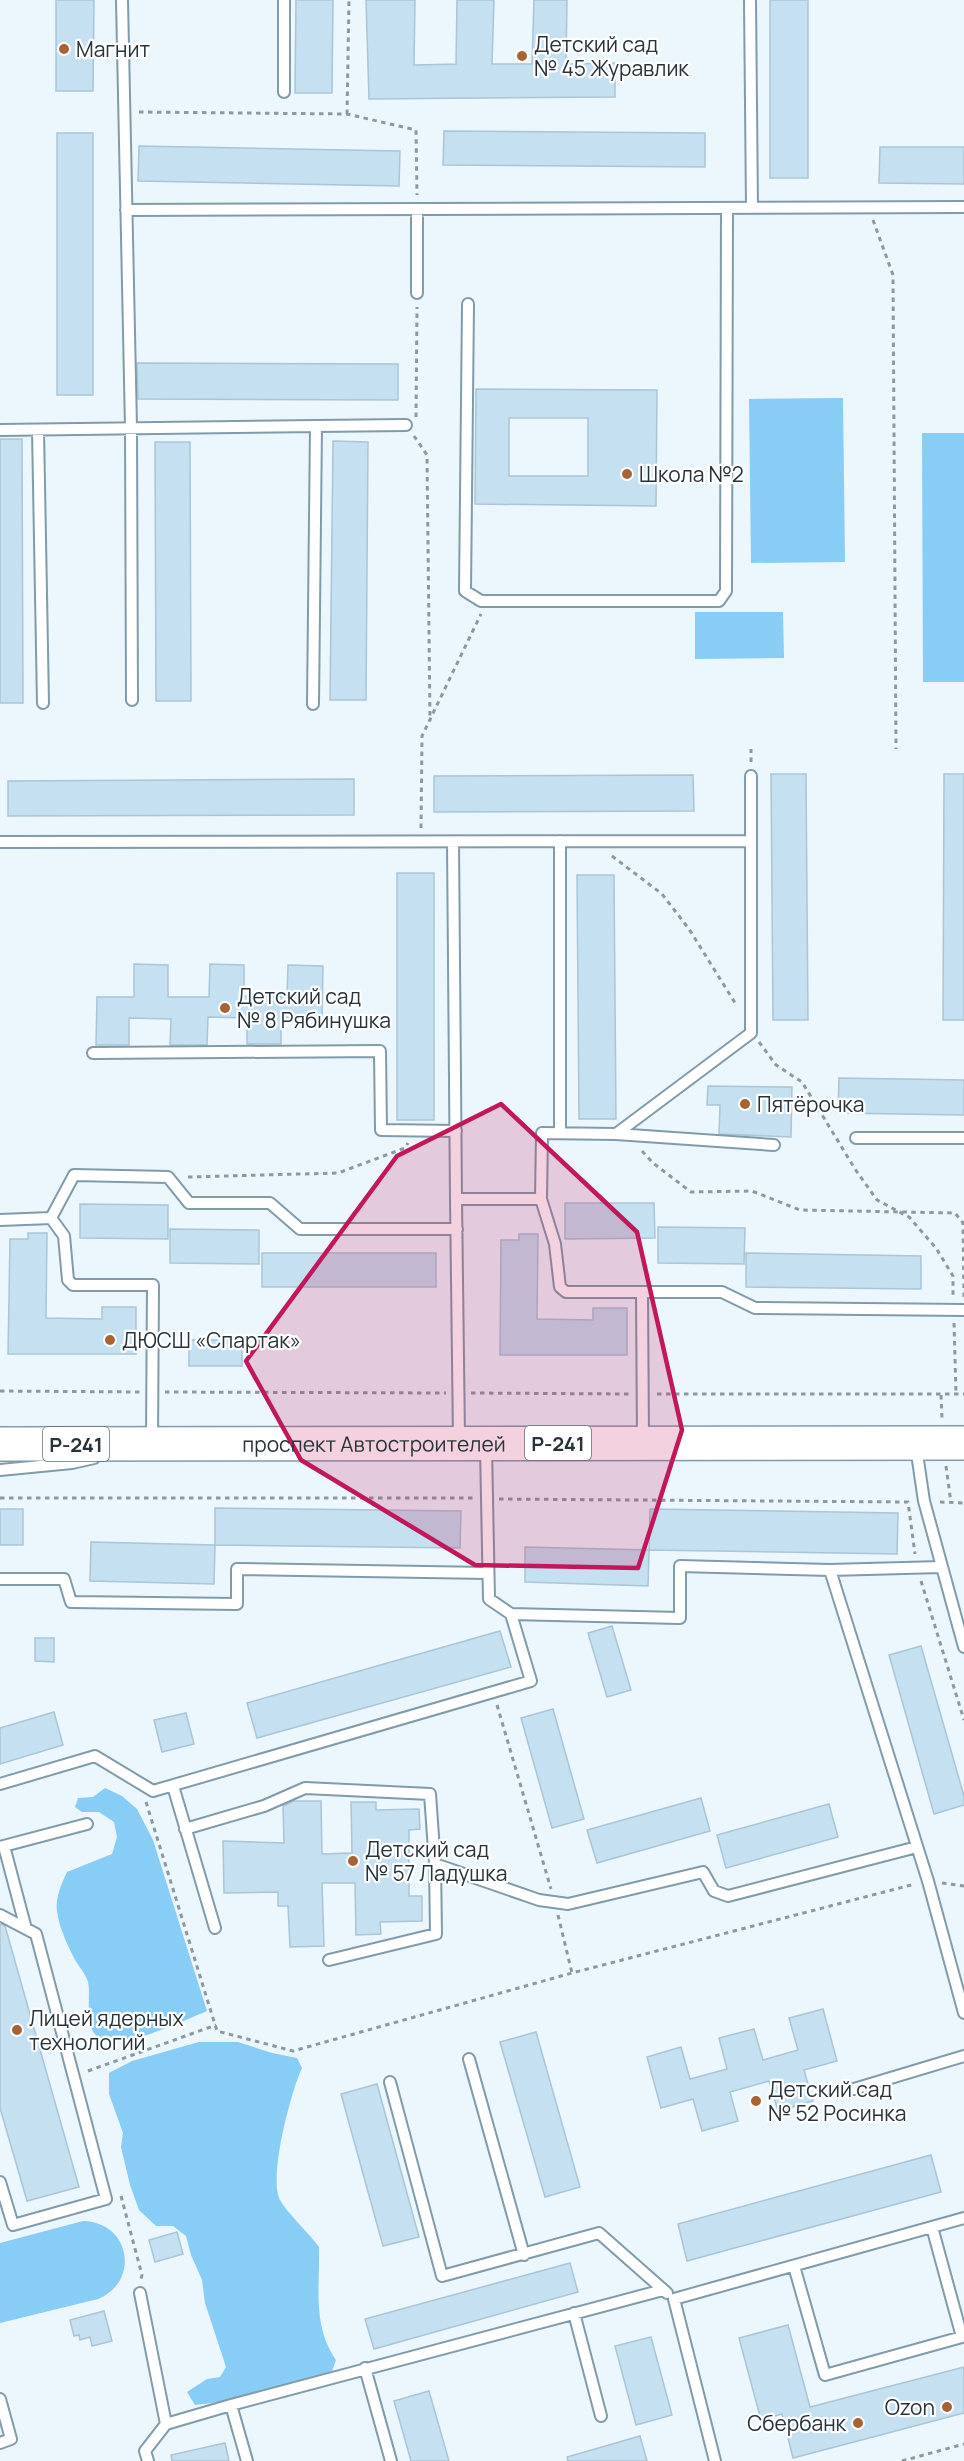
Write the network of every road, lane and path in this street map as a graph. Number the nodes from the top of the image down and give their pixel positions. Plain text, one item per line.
1 (122, 0) edge
2 (284, 0) edge
3 (349, 0) edge
4 (750, 0) edge
5 (284, 92) dead end
6 (124, 112) junction
7 (347, 114) junction
8 (868, 207) junction
9 (964, 207) edge
10 (727, 208) junction
11 (752, 208) junction
12 (417, 209) junction
13 (126, 210) junction
14 (417, 293) joint
15 (468, 304) dead end
16 (416, 417) dead end
17 (316, 426) junction
18 (411, 426) junction
19 (131, 427) junction
20 (0, 430) edge
21 (38, 430) junction
22 (416, 440) junction
23 (488, 601) junction
24 (132, 700) dead end
25 (43, 703) dead end
26 (313, 704) dead end
27 (430, 721) junction
28 (896, 749) dead end
29 (751, 776) dead end
30 (560, 841) junction
31 (588, 841) junction
32 (751, 841) junction
33 (0, 842) edge
34 (421, 842) junction
35 (453, 842) junction
36 (752, 1033) junction
37 (93, 1053) dead end
38 (415, 1131) junction
39 (456, 1131) junction
40 (560, 1133) junction
41 (621, 1134) junction
42 (856, 1138) dead end
43 (964, 1138) edge
44 (774, 1145) dead end
45 (168, 1177) junction
46 (456, 1199) junction
47 (541, 1199) junction
48 (900, 1212) junction
49 (51, 1218) junction
50 (0, 1220) edge
51 (457, 1229) junction
52 (642, 1292) junction
53 (960, 1310) edge
54 (954, 1325) junction
55 (0, 1391) edge
56 (152, 1392) junction
57 (459, 1393) junction
58 (643, 1394) junction
59 (956, 1394) junction
60 (964, 1394) edge
61 (473, 1442) junction
62 (916, 1443) junction
63 (964, 1443) edge
64 (0, 1444) edge
65 (152, 1444) junction
66 (643, 1444) junction
67 (0, 1470) edge
68 (0, 1498) edge
69 (487, 1498) junction
70 (941, 1567) junction
71 (917, 1568) junction
72 (830, 1570) junction
73 (488, 1573) junction
74 (0, 1579) edge
75 (511, 1614) junction
76 (964, 1647) edge
77 (493, 1692) junction
78 (964, 1720) edge
79 (0, 1784) edge
80 (141, 1785) junction
81 (173, 1786) junction
82 (87, 1824) dead end
83 (185, 1829) junction
84 (2, 1847) edge
85 (917, 1847) junction
86 (435, 1864) junction
87 (928, 1881) junction
88 (963, 1886) edge
89 (555, 1903) junction
90 (0, 1915) edge
91 (215, 1928) dead end
92 (26, 1929) junction
93 (328, 1960) dead end
94 (572, 1973) junction
95 (964, 2013) edge
96 (216, 2025) junction
97 (964, 2056) edge
98 (468, 2059) dead end
99 (90, 2081) dead end
100 (390, 2082) dead end
101 (854, 2090) dead end
102 (0, 2182) edge
103 (121, 2195) dead end
104 (964, 2218) edge
105 (932, 2227) junction
106 (524, 2254) junction
107 (794, 2266) junction
108 (663, 2290) junction
109 (140, 2293) joint
110 (674, 2300) junction
111 (574, 2313) junction
112 (365, 2368) junction
113 (0, 2399) edge
114 (231, 2405) junction
115 (601, 2416) dead end
116 (166, 2424) junction
117 (0, 2442) edge
118 (964, 2444) edge
119 (148, 2461) edge
120 (248, 2461) edge
121 (391, 2461) edge
122 (715, 2461) edge
123 (902, 2461) edge

1 - 6 lane
2 - 5 lane
3 - 7 path
4 - 11 lane
6 - 7 path
6 - 13 lane
7 - 12 path
8 - 9 lane
8 - 11 lane
8 - 28 path
10 - 11 lane
10 - 12 lane
10 - 23 lane
12 - 13 lane
12 - 14 lane
13 - 19 lane
14 - 16 path
15 - 23 lane
17 - 18 lane
17 - 19 lane
17 - 26 lane
18 - 22 path
18 - 22 path
19 - 21 lane
19 - 24 lane
20 - 21 lane
21 - 25 lane
22 - 27 path
23 - 27 path
27 - 34 path
29 - 32 lane
30 - 31 lane
30 - 35 lane
30 - 40 lane
31 - 32 lane
31 - 36 path
32 - 36 lane
33 - 34 lane
34 - 35 lane
35 - 39 lane
36 - 41 lane
36 - 48 path
37 - 38 lane
38 - 39 lane
38 - 45 path
39 - 46 lane
40 - 41 lane
40 - 47 lane
41 - 44 lane
41 - 48 path
42 - 43 lane
45 - 49 lane
45 - 51 lane
46 - 47 lane
46 - 51 lane
47 - 52 lane
48 - 53 path
48 - 53 path
49 - 50 lane
49 - 56 lane
51 - 57 lane
52 - 53 lane
52 - 58 lane
53 - 54 path
53 - 54 path
54 - 59 path
55 - 56 path
56 - 57 path
56 - 65 lane
57 - 58 path
57 - 61 lane
58 - 59 path
58 - 66 lane
59 - 60 path
61 - 65 highway, проспект Автостроителей / Р-241
61 - 66 highway, проспект Автостроителей / Р-241
61 - 69 lane
62 - 63 highway, проспект Автостроителей / Р-241
62 - 66 highway, проспект Автостроителей / Р-241
62 - 70 lane
64 - 65 highway, проспект Автостроителей / Р-241
65 - 67 lane
68 - 69 path
69 - 71 path
69 - 73 lane
70 - 71 lane
70 - 76 lane
71 - 72 lane
71 - 78 path
72 - 75 lane
72 - 85 lane
73 - 74 lane
73 - 75 lane
75 - 77 lane
77 - 81 lane
77 - 89 path
79 - 80 lane
80 - 81 lane
80 - 96 path
81 - 83 lane
82 - 84 lane
83 - 86 lane
83 - 91 lane
84 - 92 lane
85 - 87 lane
85 - 89 lane
86 - 89 lane
86 - 93 lane
87 - 88 path
87 - 94 path
87 - 95 lane
89 - 94 path
90 - 92 lane
92 - 102 lane
94 - 96 path
96 - 99 path
97 - 101 lane
98 - 106 lane
100 - 106 lane
103 - 109 path
104 - 105 lane
105 - 107 lane
105 - 107 lane
106 - 108 lane
107 - 110 lane
108 - 110 lane
108 - 111 lane
109 - 116 lane
110 - 122 lane
111 - 112 lane
111 - 115 lane
112 - 114 lane
112 - 121 lane
113 - 117 lane
114 - 116 lane
114 - 120 lane
116 - 119 lane
118 - 123 path

